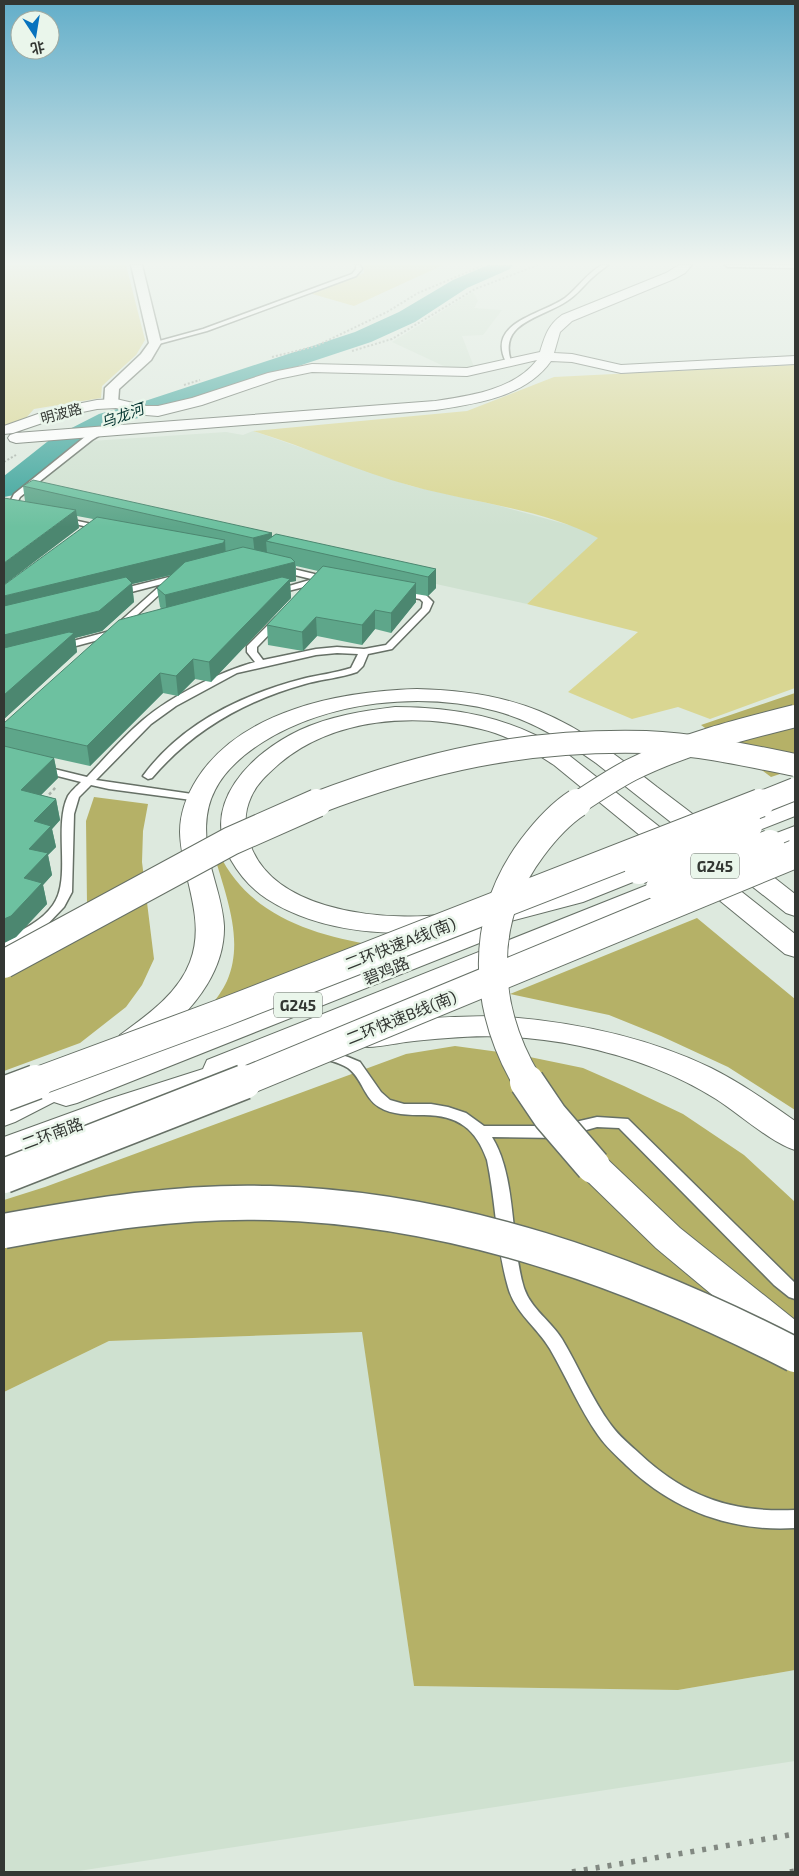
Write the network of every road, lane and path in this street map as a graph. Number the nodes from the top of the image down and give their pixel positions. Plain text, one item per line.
1 (149, 353) edge
2 (291, 353) edge
3 (504, 353) edge
4 (547, 353) edge
5 (546, 356) junction
6 (270, 358) dead end
7 (795, 360) edge
8 (508, 361) junction
9 (206, 378) dead end
10 (179, 387) dead end
11 (118, 404) junction
12 (99, 432) junction
13 (5, 435) edge
14 (29, 512) edge
15 (54, 518) edge
16 (108, 530) edge
17 (273, 567) edge
18 (192, 574) edge
19 (174, 579) junction
20 (314, 580) junction
21 (335, 582) edge
22 (394, 592) edge
23 (266, 594) edge
24 (108, 595) edge
25 (303, 595) edge
26 (285, 614) edge
27 (131, 629) edge
28 (112, 634) junction
29 (97, 647) edge
30 (49, 650) edge
31 (364, 652) junction
32 (261, 664) junction
33 (795, 716) edge
34 (795, 765) edge
35 (31, 766) edge
36 (67, 776) junction
37 (148, 776) dead end
38 (89, 782) junction
39 (795, 789) edge
40 (199, 798) junction
41 (43, 800) edge
42 (795, 807) edge
43 (795, 833) edge
44 (782, 849) edge
45 (591, 889) junction
46 (795, 907) edge
47 (4, 944) edge
48 (795, 948) edge
49 (4, 964) edge
50 (310, 1049) junction
51 (4, 1094) edge
52 (100, 1115) junction
53 (4, 1116) edge
54 (481, 1131) junction
55 (795, 1138) edge
56 (4, 1150) edge
57 (4, 1176) edge
58 (4, 1231) edge
59 (795, 1292) edge
60 (795, 1342) edge
61 (795, 1355) edge
62 (795, 1519) edge

1 - 11 street
2 - 6 path
3 - 8 lane
4 - 5 main road
5 - 7 main road, 明波路
5 - 8 main road, 明波路
5 - 12 main road
8 - 11 main road, 明波路
9 - 10 path
11 - 13 main road, 明波路
12 - 13 main road
12 - 14 lane
15 - 16 lane
17 - 20 lane
18 - 19 lane
19 - 24 lane
19 - 28 lane
20 - 21 lane
20 - 23 lane
20 - 25 lane
22 - 31 lane
26 - 32 lane
27 - 28 lane
28 - 29 lane
28 - 30 lane
31 - 32 lane
31 - 37 lane
32 - 38 lane
33 - 60 main road, bridge
34 - 49 main road, bridge
35 - 36 lane
36 - 38 lane
36 - 41 path
38 - 40 lane
38 - 47 lane
39 - 51 main road, 二环快速A线(南), bridge
40 - 46 main road
40 - 53 main road
42 - 45 main road, 碧鸡路 / G245, bridge
43 - 44 main road, 碧鸡路 / G245
44 - 52 main road, 碧鸡路 / G245, bridge
44 - 57 main road, 二环快速B线(南), bridge
45 - 48 main road
45 - 53 main road, 碧鸡路 / G245
50 - 52 main road
50 - 54 lane
50 - 55 main road
52 - 56 main road, 二环南路 / G245
54 - 59 lane
54 - 62 lane
58 - 61 main road, bridge

